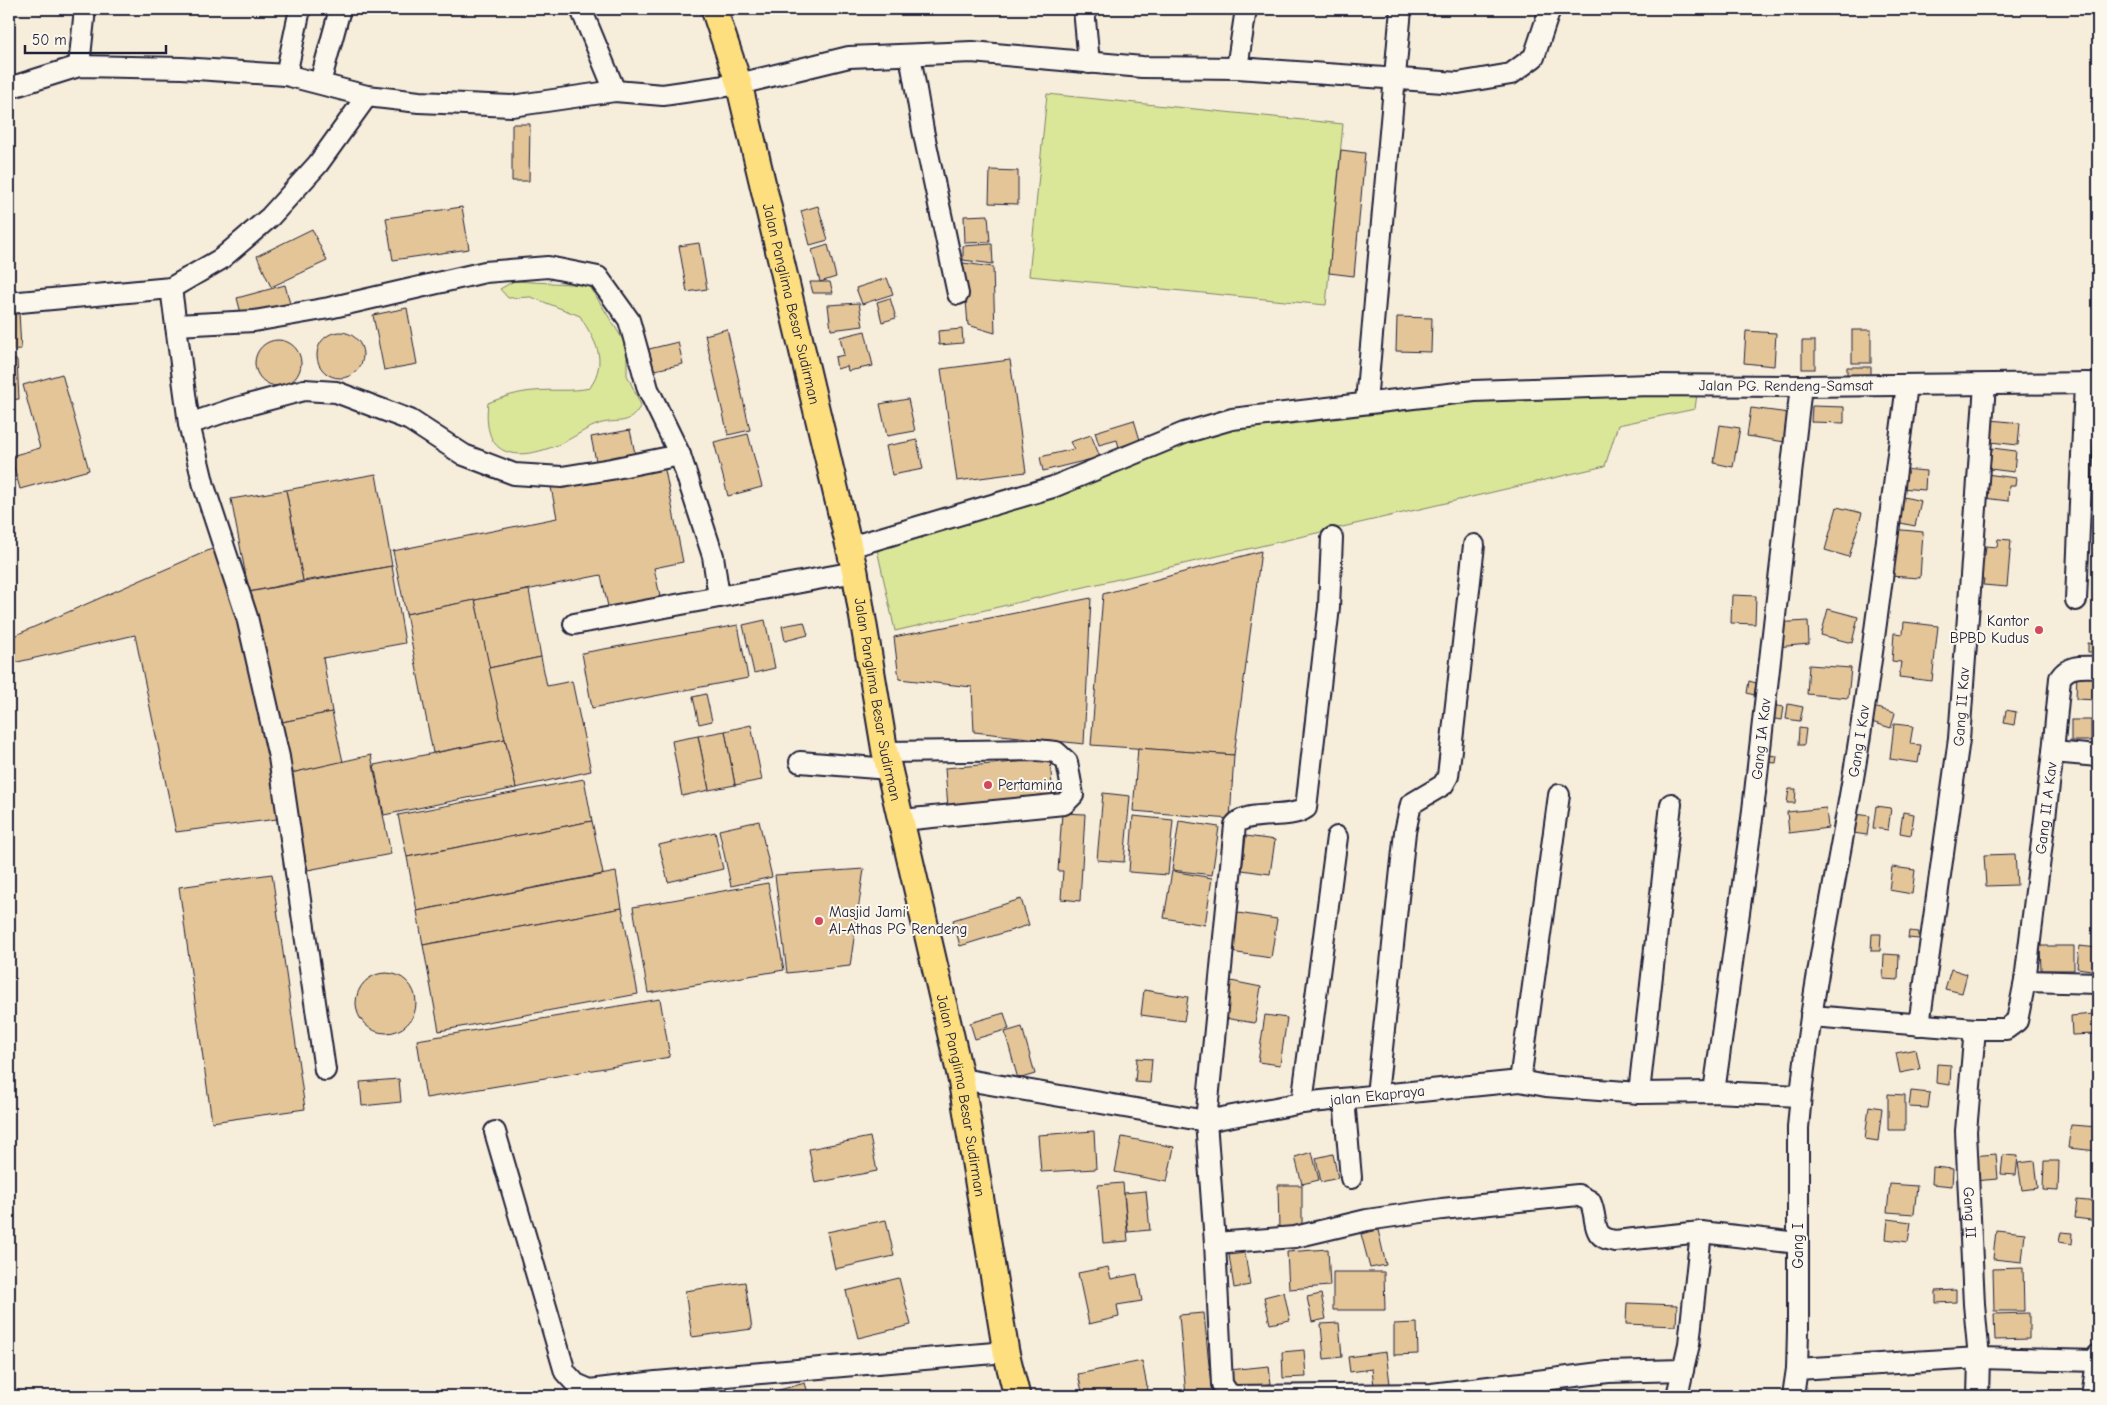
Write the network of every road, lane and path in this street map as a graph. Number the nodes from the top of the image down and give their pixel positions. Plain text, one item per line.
1 (85, 9) edge
2 (300, 9) edge
3 (340, 9) edge
4 (581, 9) edge
5 (714, 9) edge
6 (1084, 9) edge
7 (1246, 9) edge
8 (1401, 9) edge
9 (1550, 9) edge
10 (910, 55) junction
11 (1089, 63) junction
12 (79, 66) junction
13 (1237, 68) junction
14 (286, 75) junction
15 (1396, 77) junction
16 (320, 83) junction
17 (739, 84) junction
18 (9, 88) edge
19 (615, 91) junction
20 (367, 96) junction
21 (171, 288) junction
22 (958, 294) dead end
23 (9, 303) edge
24 (176, 325) junction
25 (2092, 383) edge
26 (1907, 385) junction
27 (1985, 385) junction
28 (1801, 386) junction
29 (1366, 402) junction
30 (189, 424) junction
31 (680, 455) junction
32 (1332, 538) dead end
33 (1474, 545) dead end
34 (850, 547) junction
35 (855, 572) junction
36 (719, 597) junction
37 (2076, 600) dead end
38 (574, 624) dead end
39 (2098, 667) edge
40 (2053, 752) junction
41 (2098, 756) edge
42 (887, 760) junction
43 (800, 762) dead end
44 (1559, 795) dead end
45 (1671, 804) dead end
46 (902, 820) junction
47 (1337, 837) dead end
48 (2024, 981) junction
49 (2098, 983) edge
50 (1811, 1016) junction
51 (1919, 1025) junction
52 (1975, 1030) junction
53 (325, 1070) dead end
54 (961, 1079) junction
55 (1520, 1081) junction
56 (1714, 1092) junction
57 (1638, 1093) junction
58 (1377, 1096) junction
59 (1800, 1096) junction
60 (1344, 1099) junction
61 (1302, 1103) junction
62 (1206, 1121) junction
63 (495, 1132) dead end
64 (1351, 1178) dead end
65 (1700, 1232) junction
66 (1215, 1243) junction
67 (1798, 1243) junction
68 (1006, 1352) junction
69 (1979, 1358) junction
70 (2098, 1359) edge
71 (1797, 1369) junction
72 (1683, 1370) junction
73 (658, 1389) edge
74 (1016, 1396) edge
75 (1677, 1396) edge
76 (1793, 1396) edge
77 (1978, 1396) edge
78 (2092, 1396) edge

1 - 12 street
2 - 14 street
3 - 16 street
4 - 19 street
5 - 17 main road, Jalan Panglima Besar Sudirman
6 - 11 street
7 - 13 street
8 - 15 street
9 - 15 street
10 - 11 street
10 - 17 street
10 - 22 street
11 - 13 street
12 - 14 street
12 - 18 street
13 - 15 street
14 - 16 street
15 - 29 street
16 - 20 street
17 - 19 street
17 - 34 main road, Jalan Panglima Besar Sudirman
19 - 20 street
20 - 21 street
21 - 23 street
21 - 24 street
24 - 30 street
24 - 31 street
25 - 27 street, Jalan PG. Rendeng-Samsat
25 - 37 street
26 - 27 street, Jalan PG. Rendeng-Samsat
26 - 28 street, Jalan PG. Rendeng-Samsat
26 - 50 street, Gang I Kav
27 - 51 street, Gang II Kav
28 - 29 street, Jalan PG. Rendeng-Samsat
28 - 56 street, Gang IA Kav
29 - 34 street, Jalan PG. Rendeng-Samsat
30 - 31 street
30 - 53 street
31 - 36 street
32 - 62 street
33 - 58 street
34 - 35 main road, Jalan Panglima Besar Sudirman
35 - 36 street
35 - 42 main road, Jalan Panglima Besar Sudirman
36 - 38 street
39 - 40 street, Gang II A Kav
40 - 41 street
40 - 48 street, Gang II A Kav
42 - 43 street
42 - 46 main road, Jalan Panglima Besar Sudirman
42 - 46 street
44 - 55 street
45 - 57 street
46 - 54 main road, Jalan Panglima Besar Sudirman
47 - 61 street
48 - 49 street
48 - 52 street, Gang II A Kav
50 - 51 street, Gang II A Kav
50 - 59 street, Gang I Kav
51 - 52 street, Gang II A Kav
52 - 69 street, Gang II
54 - 62 street, jalan Ekapraya
54 - 68 main road, Jalan Panglima Besar Sudirman
55 - 57 street, jalan Ekapraya
55 - 58 street, jalan Ekapraya
56 - 57 street, jalan Ekapraya
56 - 59 street, jalan Ekapraya
58 - 60 street, jalan Ekapraya
59 - 67 street, Gang I
60 - 61 street, jalan Ekapraya
60 - 64 street
61 - 62 street, jalan Ekapraya
62 - 66 street
63 - 73 street
65 - 66 street
65 - 67 street
65 - 72 street
66 - 72 street
67 - 71 street, Gang I
68 - 73 street
68 - 74 main road, Jalan Panglima Besar Sudirman
69 - 70 street
69 - 71 street
69 - 77 street, Gang II
70 - 78 street
71 - 76 street, Gang I
72 - 75 street

